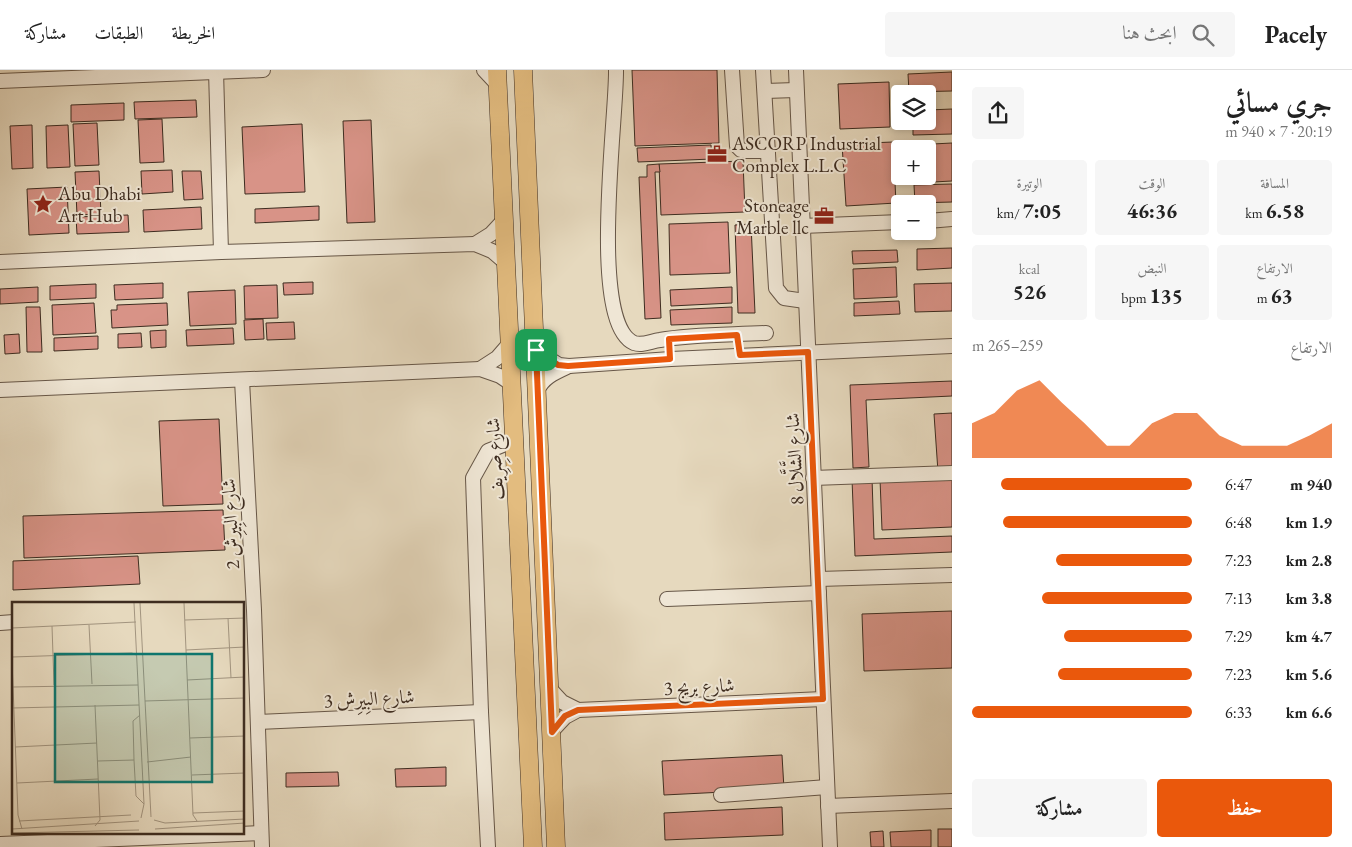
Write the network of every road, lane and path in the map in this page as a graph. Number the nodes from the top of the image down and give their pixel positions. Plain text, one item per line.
1 (263, 70) edge
2 (484, 70) edge
3 (523, 70) edge
4 (616, 70) edge
5 (732, 70) edge
6 (764, 70) edge
7 (796, 70) edge
8 (216, 71) edge
9 (69, 74) edge
10 (498, 78) edge
11 (0, 81) edge
12 (796, 90) junction
13 (765, 91) junction
14 (768, 151) junction
15 (504, 220) junction
16 (952, 220) edge
17 (936, 221) edge
18 (891, 222) edge
19 (802, 226) junction
20 (475, 244) junction
21 (221, 252) junction
22 (0, 262) edge
23 (506, 263) junction
24 (805, 301) junction
25 (766, 333) dead end
26 (737, 335) junction
27 (669, 339) junction
28 (510, 343) junction
29 (952, 346) edge
30 (536, 350) junction
31 (808, 352) junction
32 (740, 355) junction
33 (670, 359) junction
34 (568, 366) junction
35 (480, 369) junction
36 (242, 380) junction
37 (512, 384) junction
38 (0, 390) edge
39 (537, 391) junction
40 (515, 440) junction
41 (952, 473) edge
42 (813, 478) junction
43 (952, 575) edge
44 (819, 586) junction
45 (667, 599) dead end
46 (249, 611) edge
47 (550, 688) junction
48 (823, 699) junction
49 (578, 710) junction
50 (481, 712) junction
51 (258, 722) junction
52 (552, 732) junction
53 (827, 787) junction
54 (721, 795) dead end
55 (952, 801) edge
56 (828, 806) junction
57 (245, 833) edge
58 (261, 833) junction
59 (215, 834) edge
60 (77, 837) edge
61 (0, 844) edge
62 (262, 847) edge
63 (488, 847) edge
64 (533, 847) edge
65 (556, 847) edge
66 (830, 847) edge

1 - 8 street
2 - 10 street
3 - 30 main road
4 - 27 street
5 - 14 street
6 - 13 street
7 - 12 street, شارع الشَّلَّال 8
8 - 9 street
8 - 21 street
9 - 11 street
10 - 15 main road, شارع صِرِيف
12 - 13 street
12 - 19 street, شارع الشَّلَّال 8
13 - 14 street
14 - 24 street
15 - 20 street
15 - 23 main road, شارع صِرِيف
16 - 17 street
18 - 19 street
19 - 24 street, شارع الشَّلَّال 8
20 - 21 street
20 - 23 street
21 - 22 street
23 - 28 main road, شارع صِرِيف
24 - 31 street, شارع الشَّلَّال 8
25 - 26 street
26 - 27 street
26 - 32 street
27 - 33 street
28 - 35 street
28 - 37 main road, شارع صِرِيف
29 - 31 street
30 - 34 street
30 - 39 main road
31 - 32 street
31 - 42 street, شارع الشَّلَّال 8
32 - 33 street
33 - 34 street
34 - 39 street
35 - 36 street
35 - 37 street
36 - 38 street
36 - 46 street, شارع البِيرِش 2
37 - 40 main road, شارع صِرِيف
39 - 47 main road
40 - 50 street
40 - 64 main road, شارع صِرِيف
41 - 42 street
42 - 44 street, شارع الشَّلَّال 8
43 - 44 street
44 - 45 street
44 - 48 street, شارع الشَّلَّال 8
46 - 51 street, شارع البِيرِش 2
47 - 49 street
47 - 52 main road
48 - 49 street, شارع بريج 3
48 - 53 street, شارع الشَّلَّال 8
49 - 52 street
50 - 51 street, شارع البِيرِش 3
50 - 63 street
51 - 58 street, شارع البِيرِش 2
52 - 65 main road
53 - 54 street
53 - 56 street, شارع الشَّلَّال 8
55 - 56 street
56 - 66 street, شارع الشَّلَّال 8
57 - 58 street
58 - 62 street, شارع البِيرِش 2
59 - 60 street
60 - 61 street

